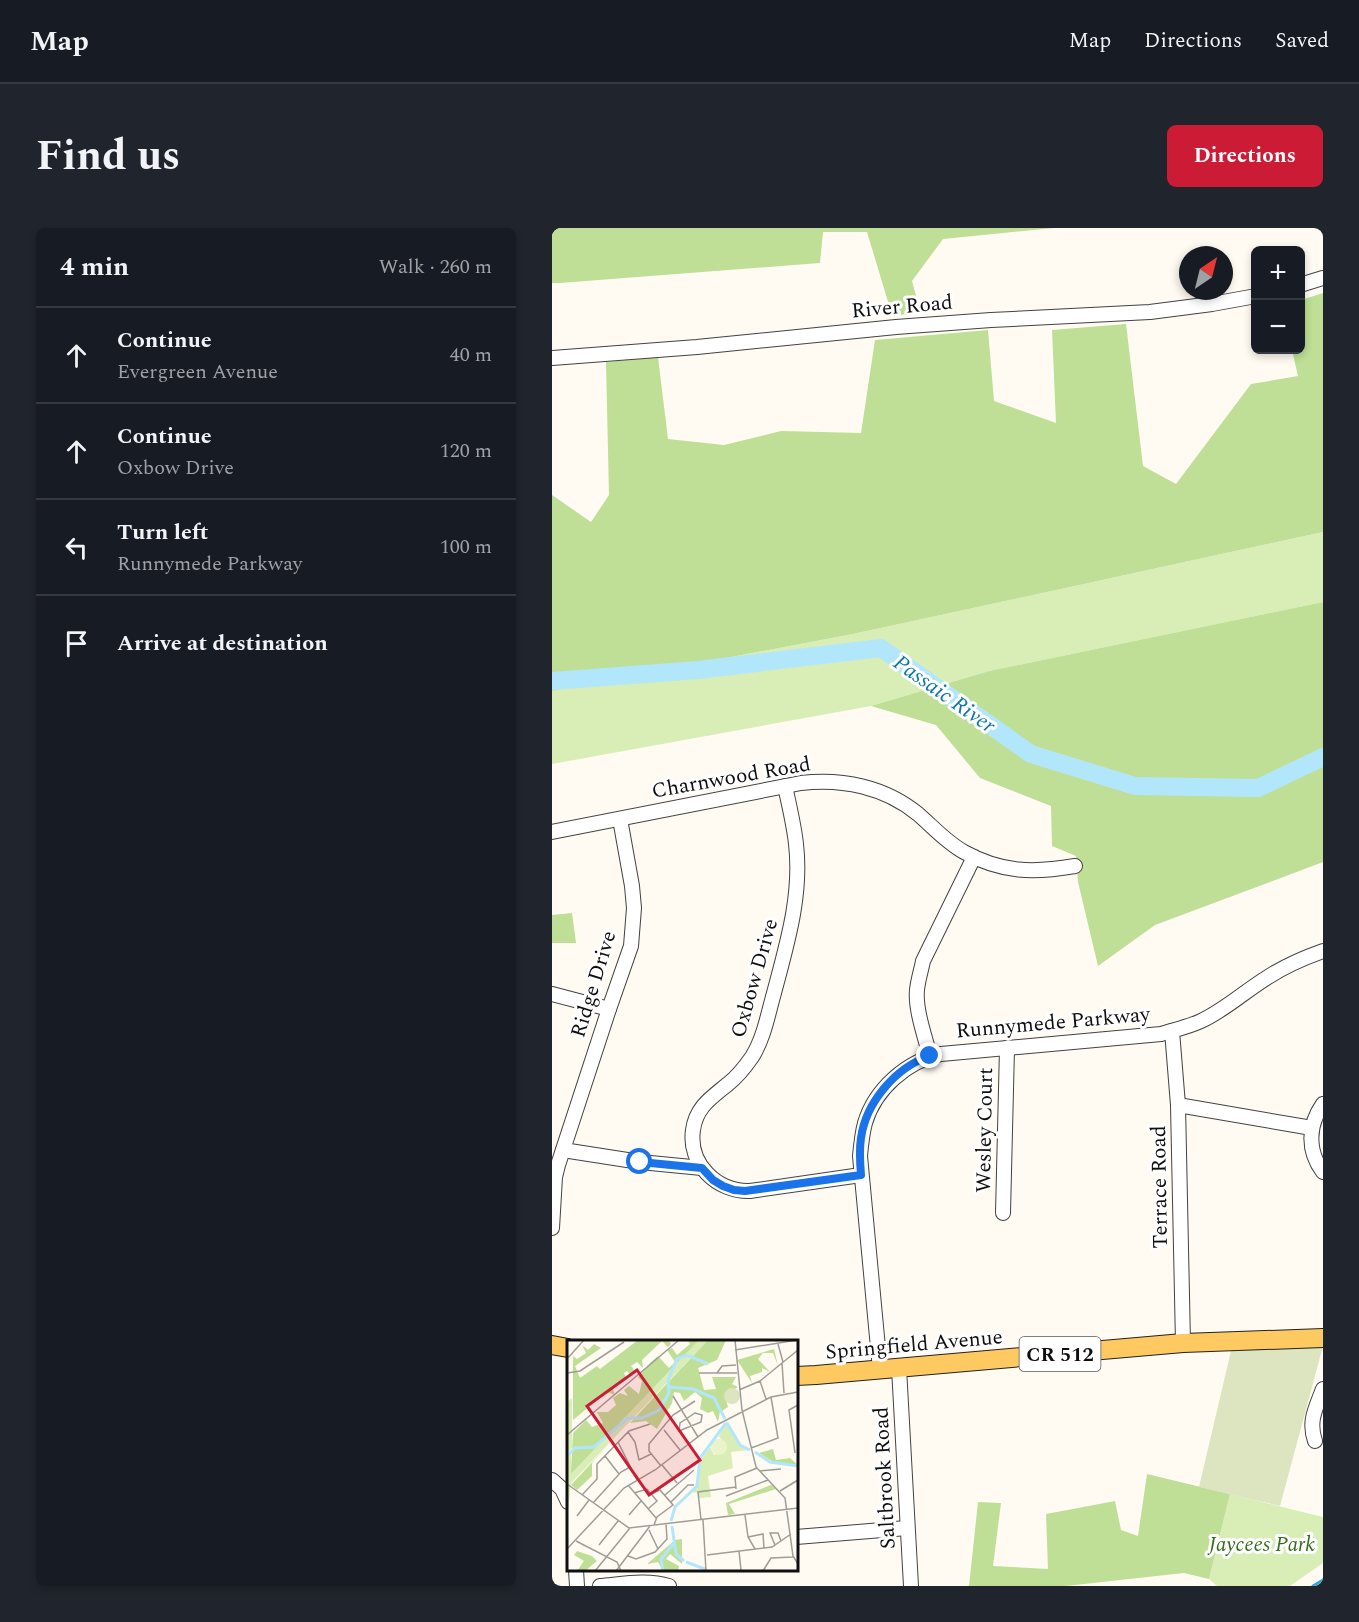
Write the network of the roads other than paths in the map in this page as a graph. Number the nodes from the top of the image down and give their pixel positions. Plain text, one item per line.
1 (1323, 278) edge
2 (1305, 283) edge
3 (1251, 297) edge
4 (552, 358) edge
5 (785, 786) junction
6 (620, 819) junction
7 (552, 832) edge
8 (974, 857) junction
9 (1075, 866) dead end
10 (1323, 951) edge
11 (552, 994) edge
12 (609, 1009) junction
13 (1172, 1031) junction
14 (1007, 1048) junction
15 (930, 1056) junction
16 (1178, 1104) junction
17 (1323, 1104) edge
18 (1312, 1128) junction
19 (562, 1150) junction
20 (555, 1165) edge
21 (702, 1168) junction
22 (1323, 1172) edge
23 (861, 1175) junction
24 (1004, 1213) dead end
25 (552, 1228) edge
26 (1323, 1338) edge
27 (1183, 1343) junction
28 (552, 1345) edge
29 (567, 1348) edge
30 (899, 1368) junction
31 (880, 1370) junction
32 (798, 1376) edge
33 (1323, 1389) edge
34 (1315, 1441) dead end
35 (552, 1480) edge
36 (567, 1500) edge
37 (907, 1527) junction
38 (798, 1537) edge
39 (576, 1571) edge
40 (577, 1586) edge
41 (600, 1586) edge
42 (669, 1586) edge
43 (911, 1586) edge

1 - 2 street
3 - 4 street, River Road
5 - 6 street, Charnwood Road
5 - 8 street, Charnwood Road
5 - 21 street, Oxbow Drive
6 - 7 street, Charnwood Road
6 - 12 street, Ridge Drive
8 - 9 street, Charnwood Road
8 - 15 street
10 - 13 street, Runnymede Parkway
11 - 12 street
12 - 19 street, Ridge Drive
13 - 14 street, Runnymede Parkway
13 - 16 street, Terrace Road
14 - 15 street, Runnymede Parkway
14 - 24 street, Wesley Court
15 - 23 street, Runnymede Parkway
16 - 18 street
16 - 27 street, Terrace Road
17 - 18 street
18 - 22 street
19 - 20 street, Ridge Drive
19 - 21 street
20 - 25 street, Ridge Drive
21 - 23 street
23 - 31 street, Runnymede Parkway
26 - 27 main road, Springfield Avenue / CR 512
27 - 30 main road, Springfield Avenue / CR 512
28 - 29 main road
30 - 31 main road, Springfield Avenue / CR 512
30 - 37 street, Saltbrook Road
31 - 32 main road, Springfield Avenue / CR 512
33 - 34 street
35 - 36 street
37 - 38 street
37 - 43 street, Saltbrook Road
39 - 40 street
41 - 42 street

